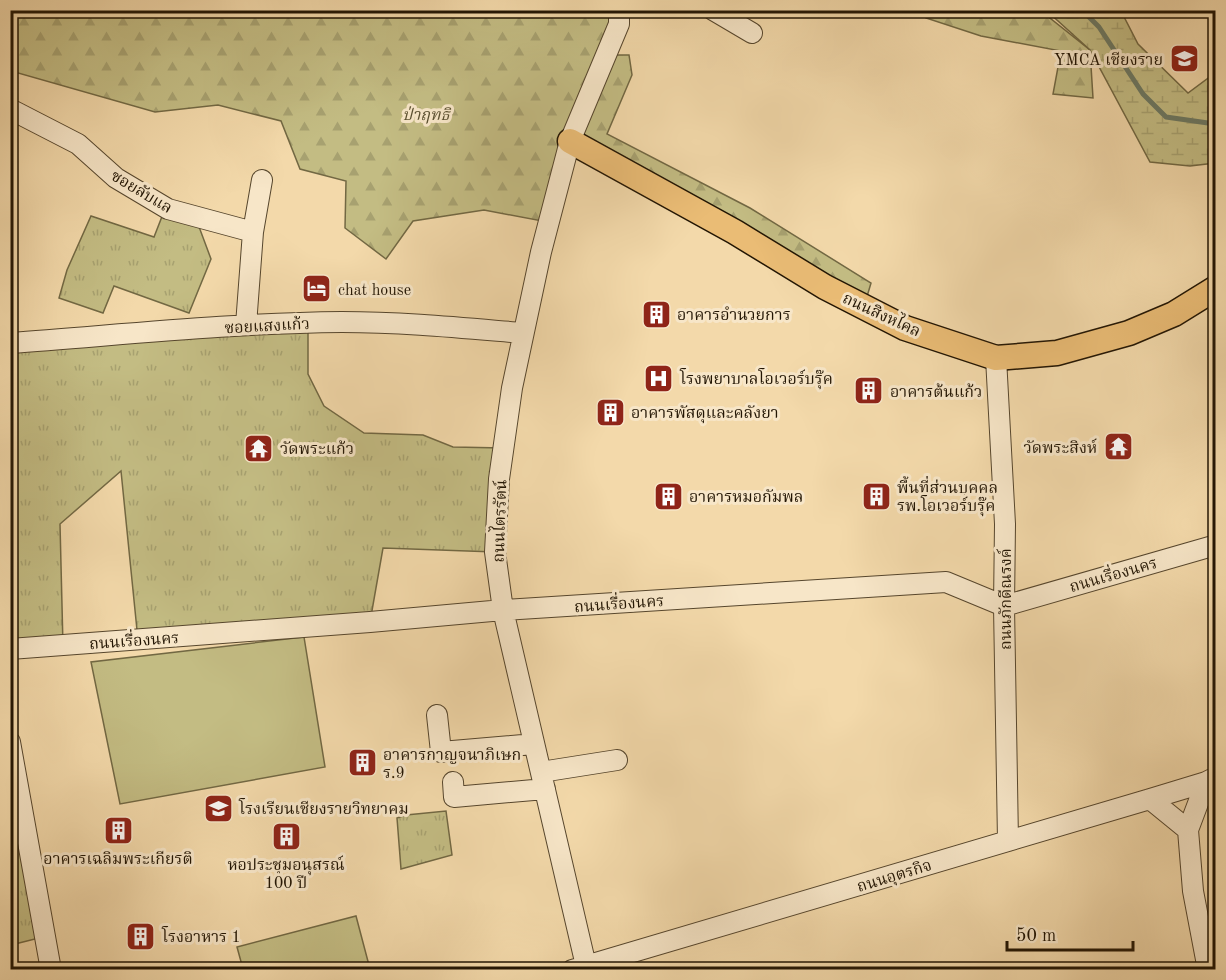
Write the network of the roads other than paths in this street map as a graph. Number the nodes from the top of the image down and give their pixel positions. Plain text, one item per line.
1 (713, 10) edge
2 (623, 15) edge
3 (752, 33) dead end
4 (10, 110) edge
5 (570, 141) junction
6 (262, 180) dead end
7 (252, 232) junction
8 (1215, 288) edge
9 (246, 326) junction
10 (523, 333) junction
11 (10, 343) edge
12 (996, 358) junction
13 (1215, 545) edge
14 (1004, 606) junction
15 (503, 610) junction
16 (10, 650) edge
17 (437, 715) dead end
18 (10, 742) edge
19 (534, 744) junction
20 (617, 760) dead end
21 (1211, 779) edge
22 (543, 780) junction
23 (453, 782) dead end
24 (1150, 799) junction
25 (1188, 830) junction
26 (1008, 841) junction
27 (582, 968) edge
28 (51, 969) edge
29 (1208, 969) edge

1 - 3 street
2 - 5 street, ถนนไตรรัตน์
4 - 7 street, ซอยลับแล
5 - 10 street, ถนนไตรรัตน์
5 - 12 main road, ถนนสิงหไคล
6 - 7 street
7 - 9 street
8 - 12 main road, ถนนสิงหไคล
9 - 10 street, ซอยแสงแก้ว
9 - 11 street, ซอยแสงแก้ว
10 - 15 street, ถนนไตรรัตน์
12 - 14 street, ถนนภักดีณรงค์
13 - 14 street, ถนนเรื่องนคร
14 - 15 street, ถนนเรื่องนคร
14 - 26 street, ถนนภักดีณรงค์
15 - 16 street, ถนนเรื่องนคร
15 - 19 street, ถนนไตรรัตน์
17 - 19 street
18 - 28 street
19 - 22 street, ถนนไตรรัตน์
20 - 22 street
21 - 24 street, ถนนอุตรกิจ
21 - 25 street
22 - 23 street
22 - 27 street, ถนนไตรรัตน์
24 - 25 street
24 - 26 street, ถนนอุตรกิจ
25 - 29 street
26 - 27 street, ถนนอุตรกิจ

